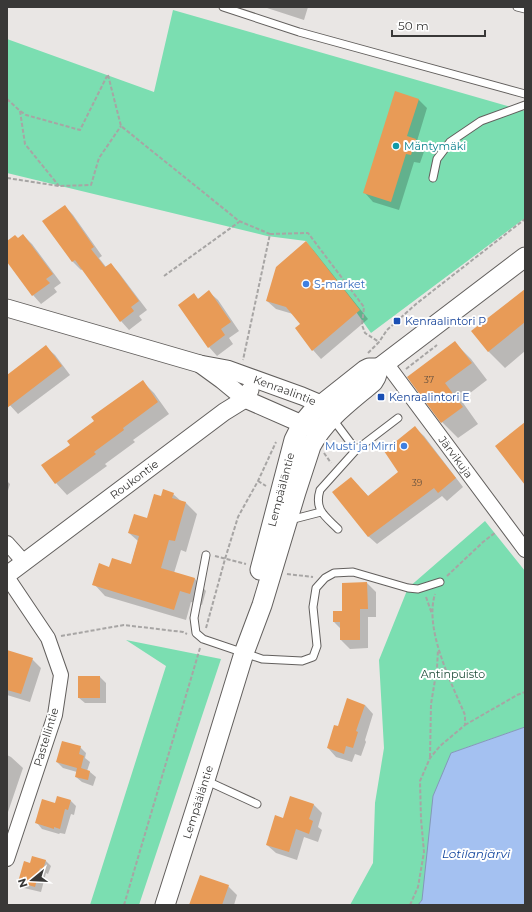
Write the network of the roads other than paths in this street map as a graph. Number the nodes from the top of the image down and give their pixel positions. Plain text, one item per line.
1 (223, 7) edge
2 (517, 7) edge
3 (525, 9) edge
4 (525, 94) edge
5 (525, 105) edge
6 (433, 178) dead end
7 (525, 257) edge
8 (7, 308) edge
9 (200, 364) junction
10 (387, 369) junction
11 (256, 380) junction
12 (245, 399) junction
13 (327, 411) junction
14 (398, 418) dead end
15 (302, 424) junction
16 (356, 450) junction
17 (321, 512) junction
18 (288, 520) junction
19 (338, 529) dead end
20 (7, 543) edge
21 (525, 550) edge
22 (206, 554) road end
23 (24, 562) junction
24 (266, 569) junction
25 (7, 576) edge
26 (440, 582) road end
27 (244, 653) junction
28 (205, 780) junction
29 (257, 804) dead end
30 (7, 859) edge
31 (164, 905) edge

1 - 4 lane
2 - 3 lane
5 - 6 lane
7 - 10 main road, Lempääläntie
8 - 9 street, Kenraalintie
9 - 11 street, Kenraalintie
9 - 12 street, Kenraalintie
10 - 13 main road, Lempääläntie
10 - 21 street, Järvikuja
11 - 12 street, Roukontie
11 - 13 street, Kenraalintie
12 - 15 street, Kenraalintie
12 - 23 street, Roukontie
13 - 15 main road, Lempääläntie
13 - 16 lane
13 - 18 main road, Lempääläntie
14 - 16 lane
15 - 24 main road, Lempääläntie
16 - 17 lane
17 - 18 lane
17 - 19 lane
18 - 24 main road, Lempääläntie
20 - 23 street
22 - 27 lane
23 - 25 street, Roukontie
24 - 27 main road, Lempääläntie
25 - 30 street, Pastellintie
26 - 27 lane
27 - 28 main road, Lempääläntie
28 - 29 lane
28 - 31 main road, Lempääläntie

